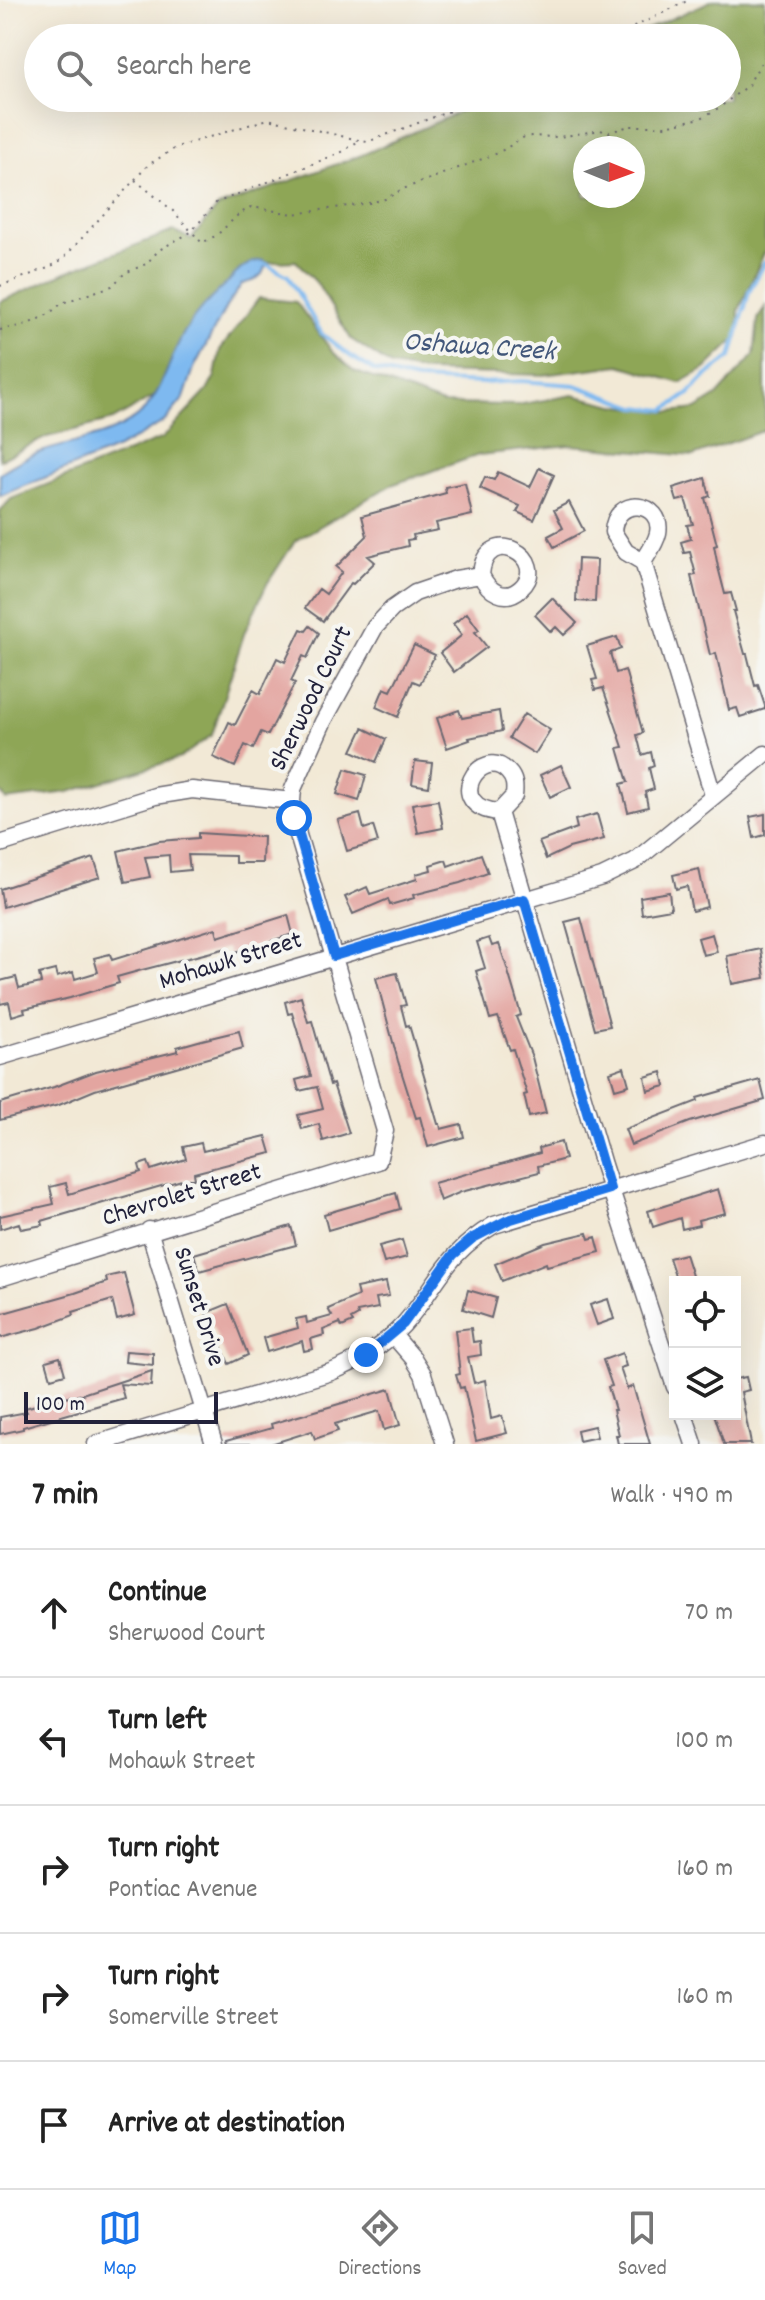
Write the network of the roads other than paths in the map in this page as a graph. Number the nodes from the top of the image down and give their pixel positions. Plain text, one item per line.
1 (643, 562) dead end
2 (481, 575) dead end
3 (765, 754) edge
4 (713, 795) junction
5 (292, 801) junction
6 (499, 812) dead end
7 (0, 844) edge
8 (524, 899) junction
9 (334, 956) junction
10 (0, 1057) edge
11 (765, 1143) edge
12 (378, 1161) joint
13 (610, 1189) junction
14 (149, 1230) junction
15 (0, 1278) edge
16 (393, 1335) junction
17 (669, 1369) edge
18 (204, 1411) junction
19 (686, 1420) edge
20 (96, 1444) edge
21 (214, 1444) edge
22 (445, 1444) edge
23 (694, 1444) edge

1 - 4 street
2 - 5 street, Sherwood Court
3 - 4 street, Mohawk Street
4 - 8 street, Mohawk Street
5 - 7 street
5 - 9 street, Sherwood Court
6 - 8 street
8 - 9 street, Mohawk Street
8 - 13 street
9 - 10 street, Mohawk Street
9 - 12 street, Sherwood Court
11 - 13 street
12 - 14 street, Chevrolet Street
13 - 16 street
13 - 17 street
14 - 15 street, Chevrolet Street
14 - 18 street, Sunset Drive
16 - 18 street
16 - 22 street
18 - 20 street
18 - 21 street, Sunset Drive
19 - 23 street

